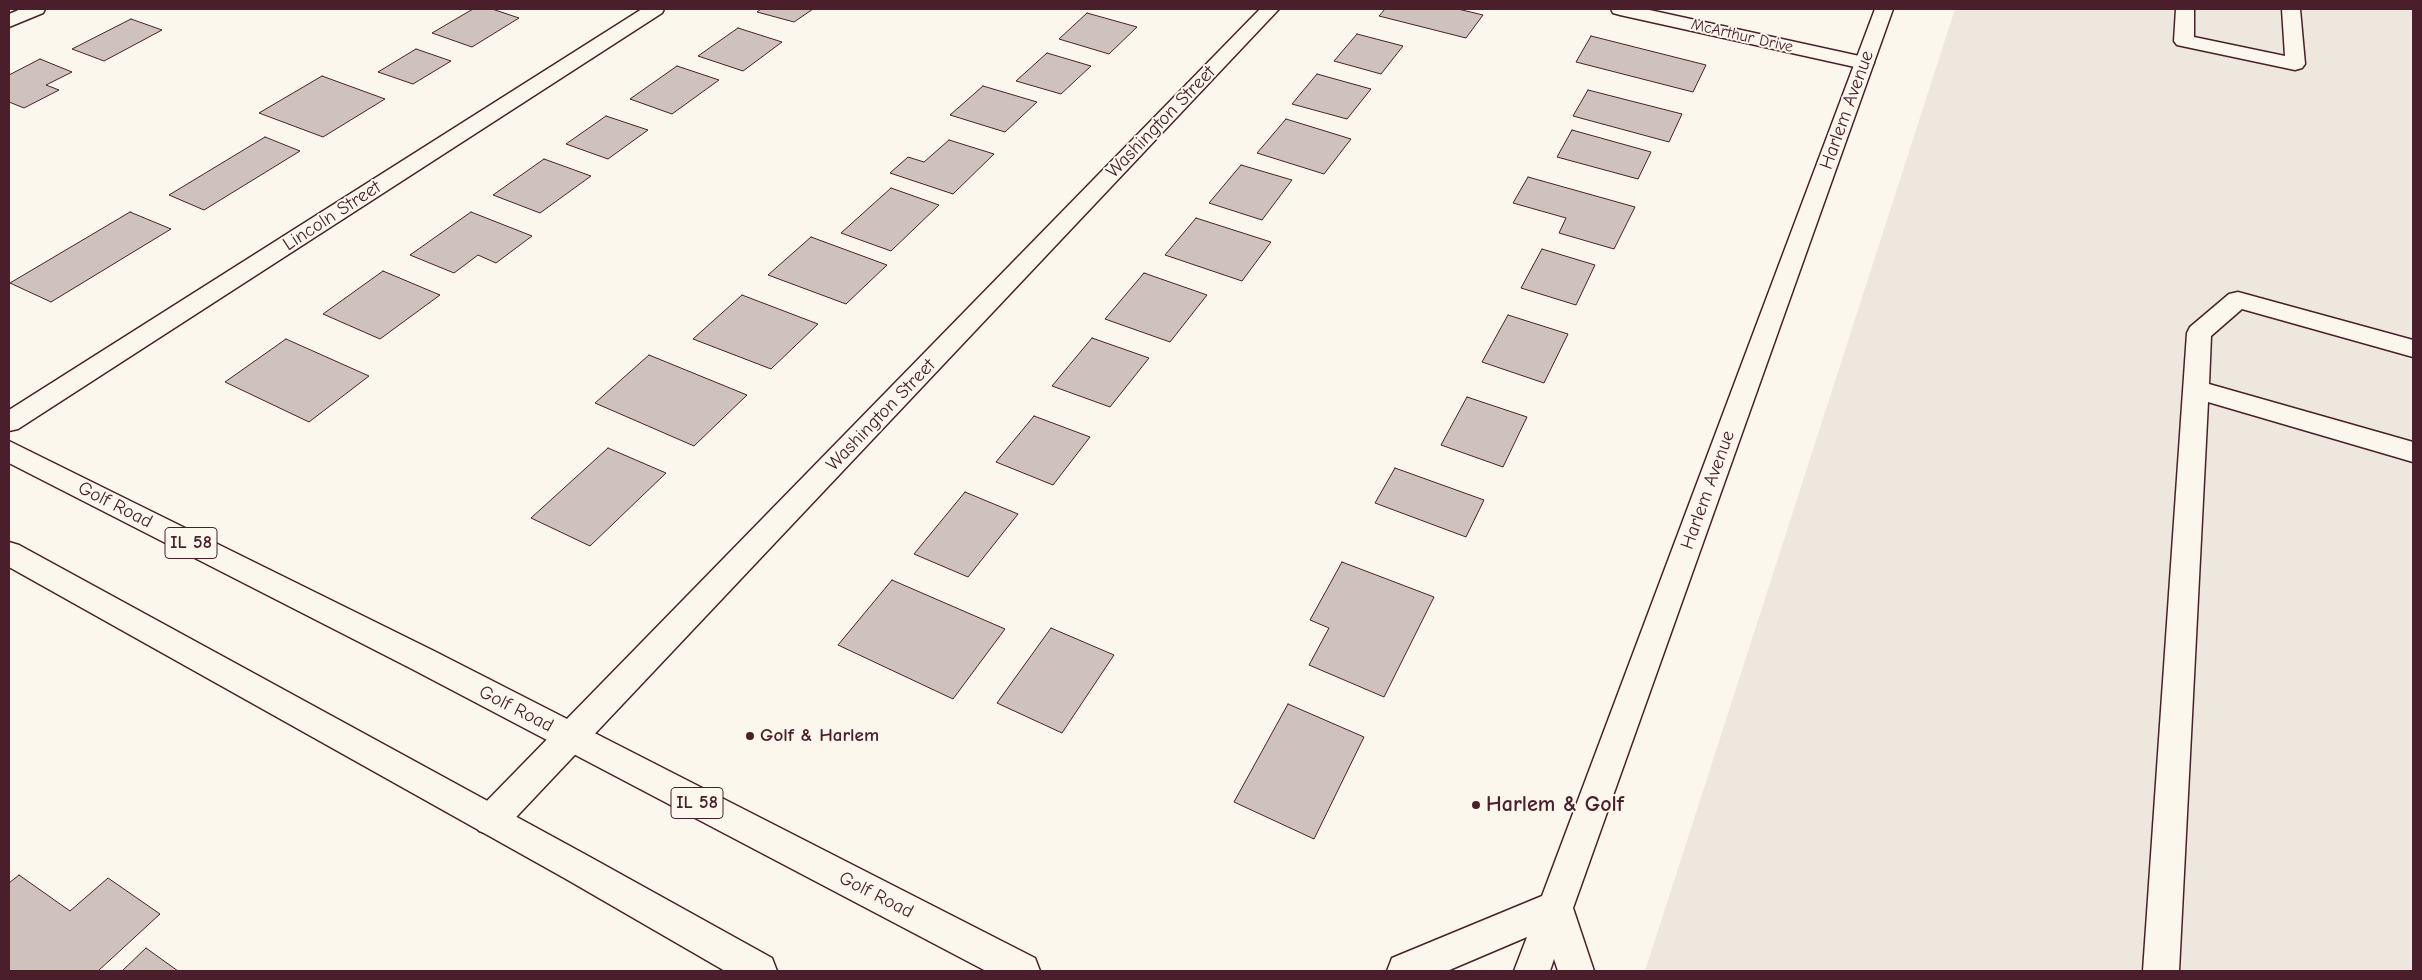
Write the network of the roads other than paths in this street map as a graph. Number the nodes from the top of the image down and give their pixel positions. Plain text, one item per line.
1 (36, 9) edge
2 (655, 9) edge
3 (1270, 9) edge
4 (1620, 9) edge
5 (1884, 9) edge
6 (2185, 9) edge
7 (2291, 9) edge
8 (9, 21) edge
9 (1864, 63) junction
10 (2413, 348) edge
11 (2196, 388) junction
12 (9, 422) edge
13 (9, 451) edge
14 (2413, 452) edge
15 (9, 553) edge
16 (572, 737) junction
17 (491, 820) junction
18 (1555, 908) junction
19 (759, 971) edge
20 (1022, 971) edge
21 (1405, 971) edge
22 (1532, 971) edge
23 (1576, 971) edge
24 (2161, 971) edge

1 - 8 main road
2 - 12 main road, Lincoln Street
3 - 16 main road, Washington Street
4 - 9 main road, McArthur Drive
5 - 9 main road, Harlem Avenue
6 - 7 main road
9 - 18 main road, Harlem Avenue
10 - 11 main road
11 - 14 main road
11 - 24 main road
13 - 16 main road, Golf Road / IL 58
15 - 17 main road
16 - 17 main road, Washington Street
16 - 20 main road, Golf Road / IL 58
17 - 19 main road
18 - 21 main road
18 - 22 main road, Harlem Avenue
18 - 23 main road

